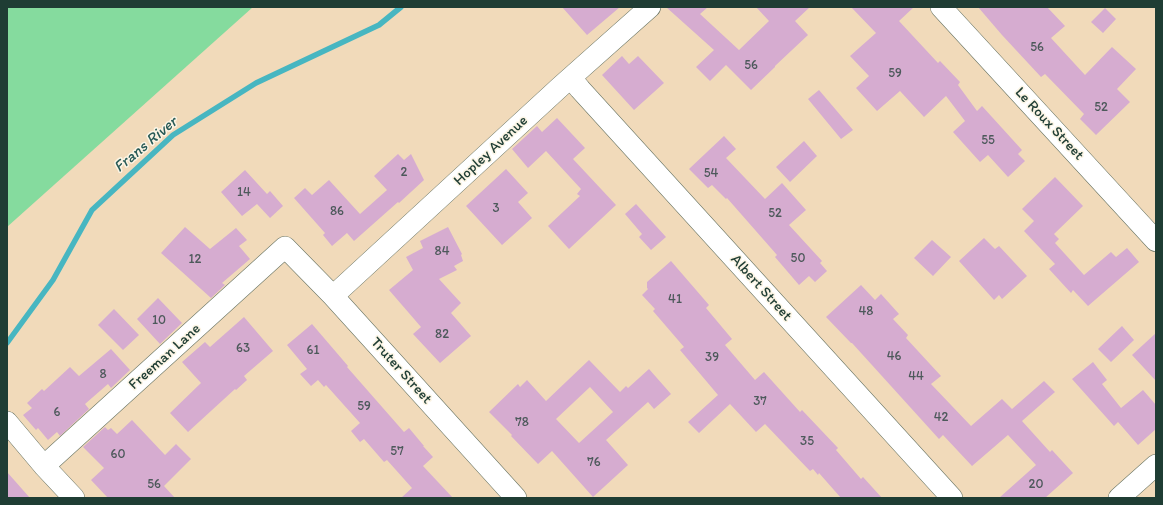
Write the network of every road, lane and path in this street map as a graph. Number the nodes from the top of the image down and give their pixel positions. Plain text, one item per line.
1 (650, 7) edge
2 (941, 7) edge
3 (571, 78) junction
4 (1156, 242) edge
5 (285, 247) joint
6 (333, 296) junction
7 (7, 422) edge
8 (1156, 465) edge
9 (44, 466) junction
10 (74, 498) edge
11 (516, 498) edge
12 (952, 498) edge
13 (1119, 498) edge

1 - 3 street, Hopley Avenue
2 - 4 street, Le Roux Street
3 - 6 street, Hopley Avenue
3 - 12 street, Albert Street
5 - 6 street, Truter Street
5 - 9 street, Freeman Lane
6 - 11 street, Truter Street
7 - 9 street
8 - 13 street
9 - 10 street

